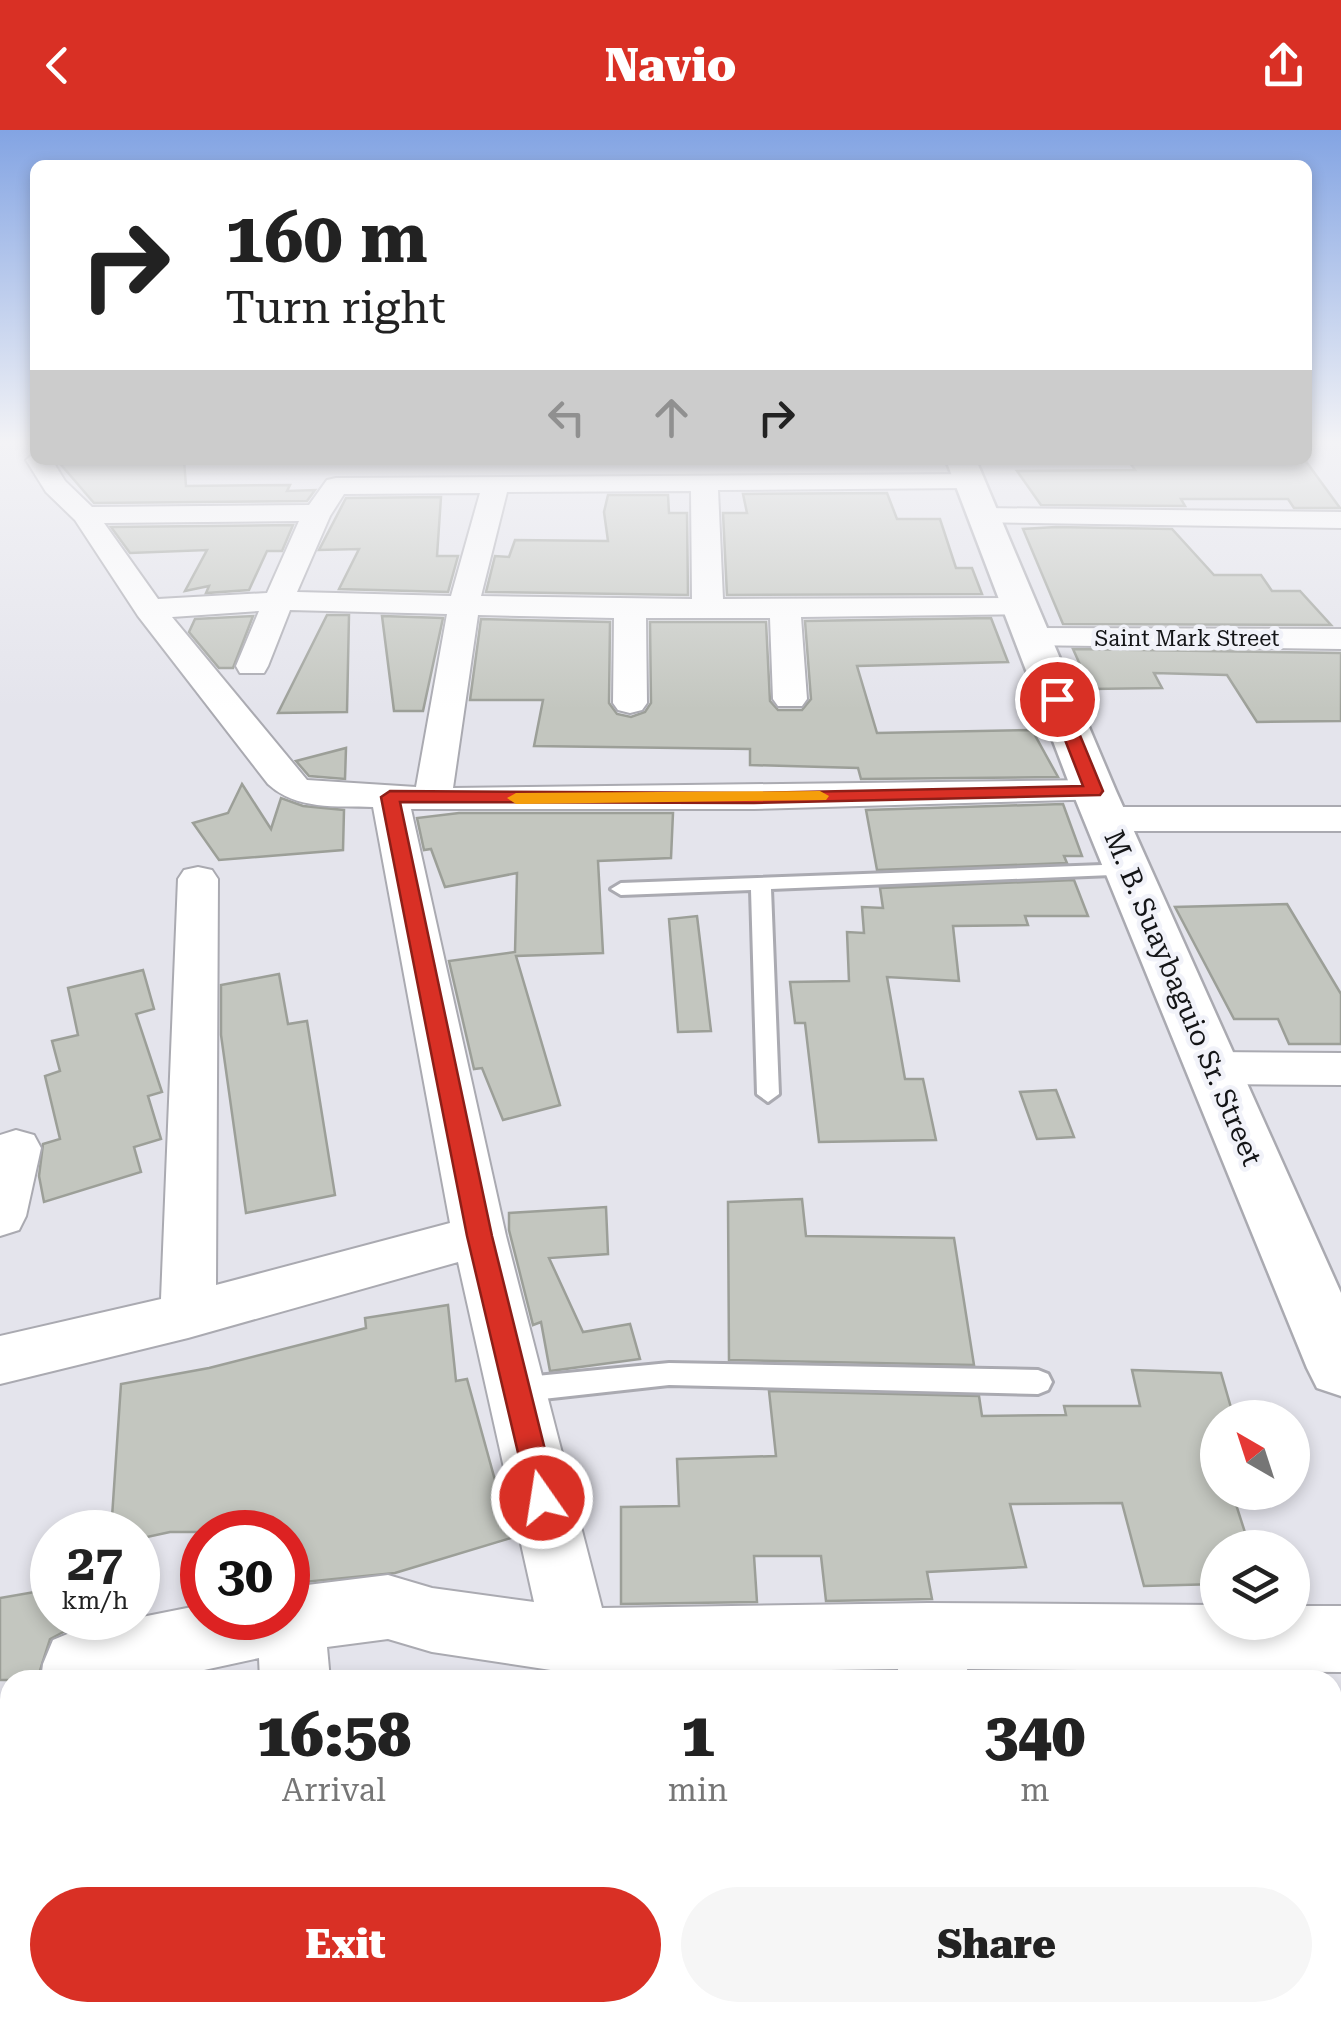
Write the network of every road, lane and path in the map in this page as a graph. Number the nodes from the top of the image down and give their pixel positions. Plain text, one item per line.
1 (97, 532) edge
2 (310, 532) edge
3 (483, 532) edge
4 (706, 532) edge
5 (990, 532) edge
6 (280, 602) junction
7 (464, 604) junction
8 (785, 608) junction
9 (148, 609) junction
10 (630, 609) junction
11 (708, 609) junction
12 (1026, 622) junction
13 (1341, 638) edge
14 (252, 666) dead end
15 (790, 699) dead end
16 (630, 703) dead end
17 (411, 798) junction
18 (1100, 805) junction
19 (1341, 819) edge
20 (1129, 870) junction
21 (198, 879) dead end
22 (761, 886) junction
23 (621, 888) dead end
24 (1213, 1068) junction
25 (1341, 1069) edge
26 (768, 1094) dead end
27 (16, 1148) dead end
28 (0, 1216) edge
29 (480, 1236) junction
30 (188, 1315) junction
31 (0, 1360) edge
32 (1341, 1368) edge
33 (1038, 1382) dead end
34 (516, 1390) junction
35 (1341, 1638) edge
36 (576, 1642) junction
37 (293, 1650) edge
38 (931, 1658) edge
39 (77, 1670) edge

1 - 9 street
2 - 6 street
3 - 7 street
4 - 11 street
5 - 12 street, M. B. Suaybaguio Sr. Street
6 - 7 street, Saint Mark Street
6 - 9 street, Saint Mark Street
6 - 14 street
7 - 10 street, Saint Mark Street
7 - 17 street
8 - 11 street, Saint Mark Street
8 - 12 street, Saint Mark Street
8 - 15 street
9 - 17 street
10 - 11 street, Saint Mark Street
10 - 16 street
12 - 13 street, Saint Mark Street
12 - 18 street, M. B. Suaybaguio Sr. Street
17 - 18 street
17 - 29 street
18 - 19 street
18 - 20 street, M. B. Suaybaguio Sr. Street
20 - 22 lane
20 - 24 street, M. B. Suaybaguio Sr. Street
21 - 30 street
22 - 23 lane
22 - 26 lane
24 - 25 street
24 - 32 street, M. B. Suaybaguio Sr. Street
27 - 28 street
29 - 30 street
29 - 34 street
30 - 31 street
33 - 34 lane
34 - 36 street
35 - 38 street
36 - 37 street
36 - 38 street
37 - 39 street

